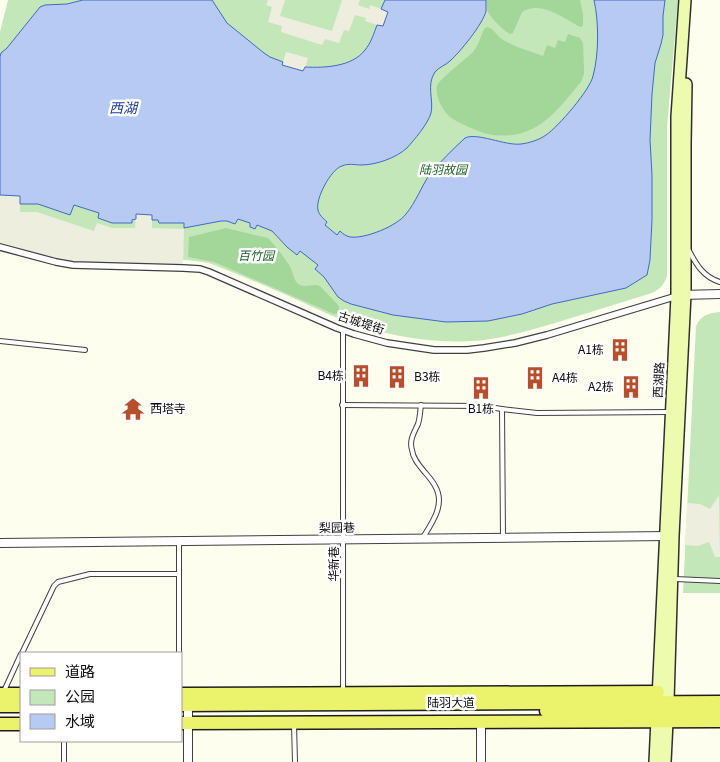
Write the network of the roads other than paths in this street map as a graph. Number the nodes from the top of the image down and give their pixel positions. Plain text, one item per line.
1 (685, 0) edge
2 (692, 0) edge
3 (685, 242) junction
4 (0, 247) edge
5 (720, 282) edge
6 (681, 295) junction
7 (718, 296) edge
8 (343, 330) junction
9 (0, 342) edge
10 (84, 350) dead end
11 (342, 405) junction
12 (420, 405) junction
13 (502, 409) junction
14 (671, 412) junction
15 (669, 536) junction
16 (503, 538) junction
17 (422, 539) junction
18 (344, 540) junction
19 (179, 541) junction
20 (0, 543) edge
21 (179, 574) junction
22 (672, 578) junction
23 (720, 581) edge
24 (23, 652) edge
25 (179, 652) edge
26 (20, 658) edge
27 (343, 693) junction
28 (720, 693) edge
29 (20, 694) edge
30 (182, 694) edge
31 (1, 698) edge
32 (720, 702) edge
33 (20, 706) edge
34 (663, 706) junction
35 (720, 710) edge
36 (0, 712) edge
37 (20, 712) edge
38 (184, 715) edge
39 (720, 721) edge
40 (294, 722) junction
41 (481, 722) junction
42 (0, 724) edge
43 (20, 724) edge
44 (64, 742) edge
45 (64, 762) edge
46 (188, 762) edge
47 (295, 762) edge
48 (481, 762) edge
49 (655, 762) edge
50 (665, 762) edge

1 - 6 main road, 西湖路
2 - 3 main road, 西湖路
3 - 5 lane
3 - 6 main road, 西湖路
4 - 8 street, 古城堤街
6 - 7 street, 古城堤街
6 - 8 street, 古城堤街
6 - 14 main road, 西湖路
6 - 15 main road, 西湖路
8 - 11 lane, 华新巷
9 - 10 lane
11 - 12 lane
11 - 18 lane, 华新巷
12 - 13 lane
12 - 17 lane
13 - 14 lane
13 - 16 lane
14 - 15 main road, 西湖路
15 - 16 street, 梨园巷
15 - 22 main road, 西湖路
15 - 34 main road, 西湖路
16 - 17 street, 梨园巷
17 - 18 street, 梨园巷
18 - 19 street, 梨园巷
18 - 27 lane, 华新巷
19 - 20 street, 梨园巷
19 - 21 lane
21 - 24 lane
21 - 25 lane
22 - 23 lane
22 - 34 main road, 西湖路
26 - 31 lane
27 - 30 main road
27 - 34 main road
28 - 34 main road
29 - 31 main road
31 - 33 main road
32 - 34 main road, 陆羽大道
34 - 35 main road, 陆羽大道
34 - 38 main road, 陆羽大道
34 - 39 main road
34 - 41 main road
34 - 49 main road, 西湖路
34 - 50 main road, 西湖路
36 - 37 main road
38 - 40 main road
38 - 46 street
40 - 41 main road
40 - 47 lane
41 - 48 street
42 - 43 main road
44 - 45 lane

